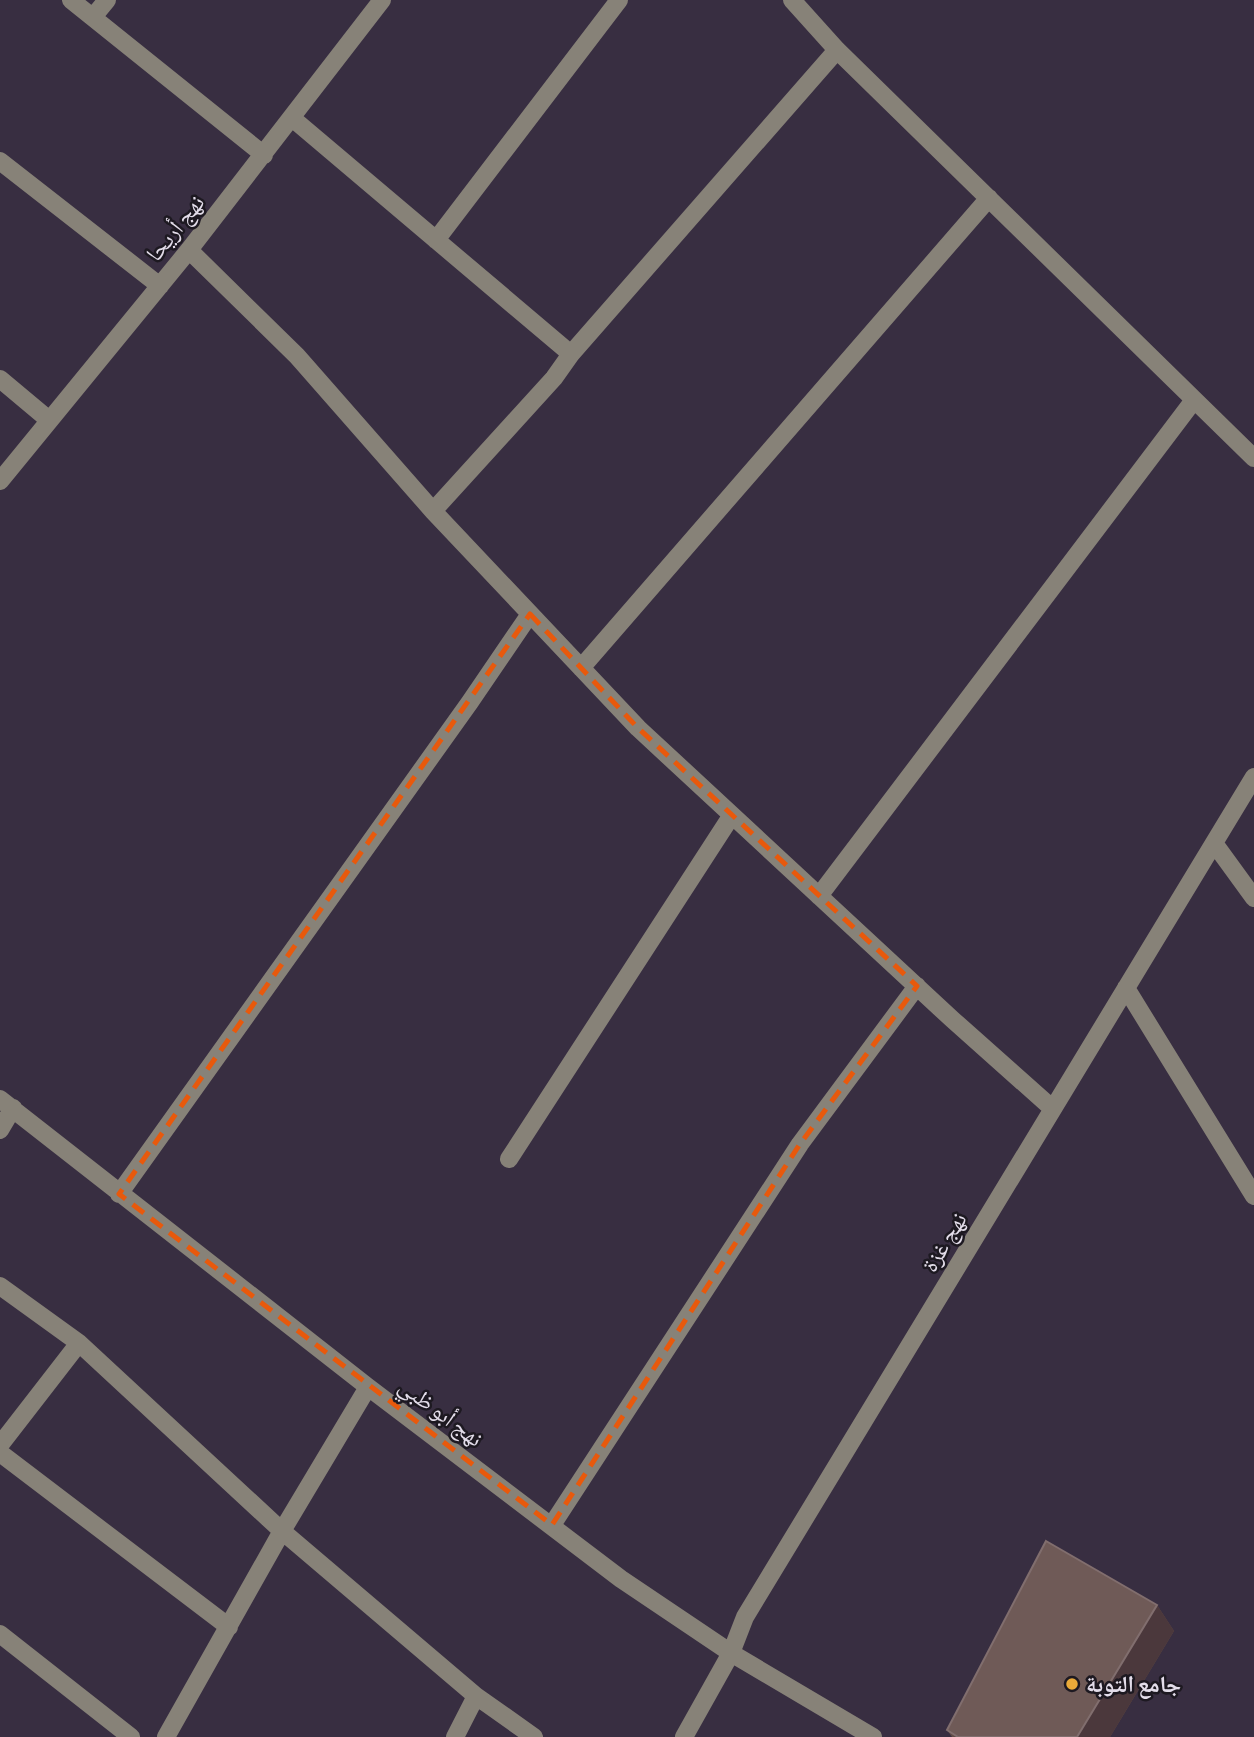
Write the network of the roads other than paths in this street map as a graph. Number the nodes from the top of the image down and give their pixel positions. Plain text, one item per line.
1 (71, 0) edge
2 (107, 0) edge
3 (382, 0) edge
4 (619, 0) edge
5 (792, 0) edge
6 (93, 17) junction
7 (837, 50) junction
8 (292, 118) junction
9 (264, 155) junction
10 (0, 161) edge
11 (989, 198) junction
12 (436, 240) junction
13 (189, 250) junction
14 (160, 286) junction
15 (571, 354) junction
16 (0, 379) edge
17 (1194, 400) junction
18 (49, 421) junction
19 (1254, 458) edge
20 (0, 481) edge
21 (433, 510) junction
22 (530, 614) junction
23 (581, 668) junction
24 (1254, 777) edge
25 (732, 815) junction
26 (1214, 843) junction
27 (819, 896) junction
28 (1254, 898) edge
29 (916, 986) junction
30 (1126, 988) junction
31 (6, 1104) edge
32 (1053, 1109) junction
33 (0, 1130) edge
34 (509, 1159) dead end
35 (119, 1194) junction
36 (1254, 1196) edge
37 (0, 1286) edge
38 (79, 1343) junction
39 (368, 1387) junction
40 (0, 1445) edge
41 (0, 1453) edge
42 (552, 1525) junction
43 (282, 1531) junction
44 (229, 1627) junction
45 (0, 1633) edge
46 (731, 1653) junction
47 (477, 1696) junction
48 (131, 1737) edge
49 (166, 1737) edge
50 (455, 1737) edge
51 (534, 1737) edge
52 (684, 1737) edge
53 (873, 1737) edge

1 - 6 street
2 - 6 street
3 - 8 street, نهج أريحا
4 - 12 street
5 - 7 street
6 - 9 street
7 - 11 street
7 - 15 street
8 - 9 street, نهج أريحا
8 - 12 street
9 - 13 street, نهج أريحا
10 - 14 street
11 - 17 street
11 - 23 street
12 - 15 street
13 - 14 street, نهج أريحا
13 - 21 street
14 - 18 street, نهج أريحا
15 - 21 street
16 - 18 street
17 - 19 street
17 - 27 street
18 - 20 street, نهج أريحا
21 - 22 street
22 - 23 street
22 - 35 street
23 - 25 street
24 - 26 street, نهج غزة
25 - 27 street
25 - 34 street
26 - 28 street
26 - 30 street, نهج غزة
27 - 29 street
29 - 32 street
29 - 42 street
30 - 32 street, نهج غزة
30 - 36 street
31 - 33 street
31 - 35 street, نهج أبو ظبي
32 - 46 street, نهج غزة
35 - 39 street, نهج أبو ظبي
37 - 38 street
38 - 40 street
38 - 43 street
39 - 42 street, نهج أبو ظبي
39 - 43 street
41 - 44 street
42 - 46 street, نهج أبو ظبي
43 - 44 street
43 - 47 street
44 - 49 street
45 - 48 street
46 - 52 street, نهج غزة
46 - 53 street, نهج أبو ظبي
47 - 50 street
47 - 51 street

